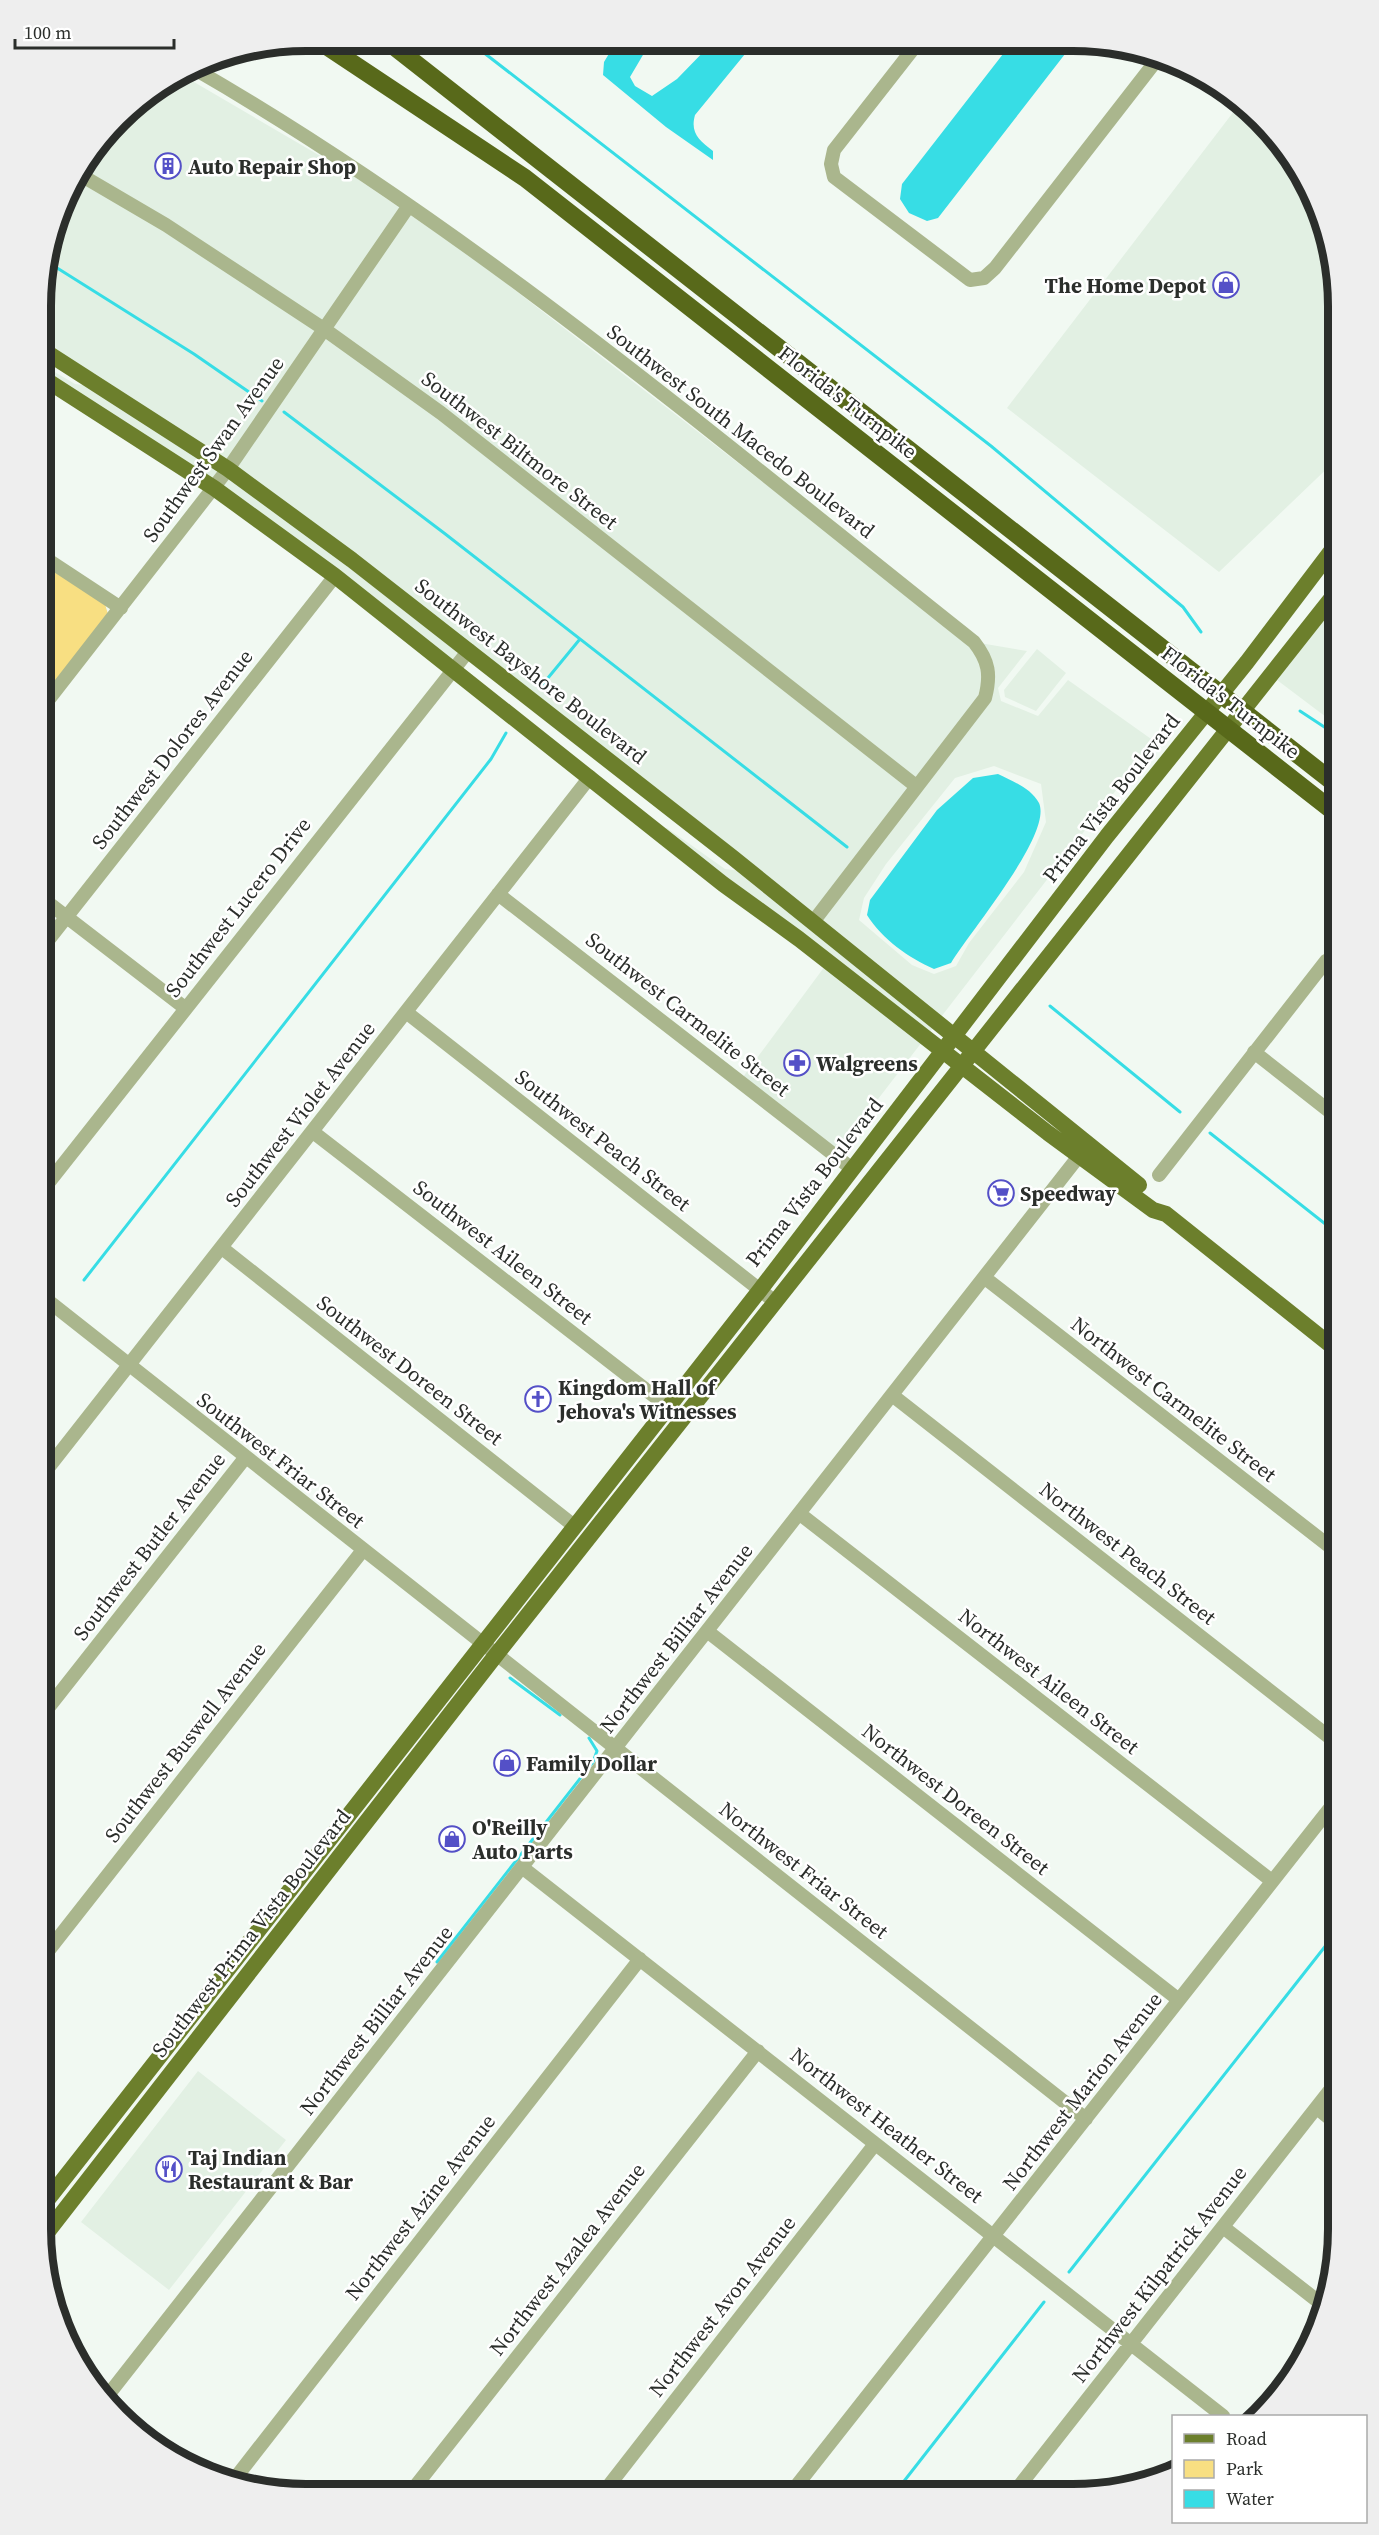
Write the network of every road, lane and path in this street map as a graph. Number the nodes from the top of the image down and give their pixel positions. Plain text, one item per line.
1 (334, 51) edge
2 (400, 51) edge
3 (912, 51) edge
4 (1153, 64) edge
5 (202, 73) edge
6 (86, 178) edge
7 (408, 207) junction
8 (324, 329) junction
9 (51, 355) edge
10 (51, 364) edge
11 (92, 380) junction
12 (51, 383) edge
13 (228, 469) junction
14 (214, 488) junction
15 (1328, 555) edge
16 (51, 562) edge
17 (335, 576) junction
18 (1328, 603) edge
19 (121, 608) junction
20 (469, 650) junction
21 (454, 669) junction
22 (51, 697) edge
23 (569, 761) junction
24 (590, 777) junction
25 (1328, 778) edge
26 (916, 786) junction
27 (661, 802) junction
28 (1328, 807) edge
29 (653, 828) junction
30 (743, 866) junction
31 (498, 894) junction
32 (51, 905) edge
33 (66, 917) junction
34 (813, 922) junction
35 (51, 936) edge
36 (1328, 960) edge
37 (185, 1008) junction
38 (406, 1012) junction
39 (956, 1037) junction
40 (944, 1052) junction
41 (1254, 1052) junction
42 (974, 1053) junction
43 (963, 1068) junction
44 (1328, 1110) edge
45 (313, 1132) junction
46 (1079, 1156) junction
47 (851, 1168) junction
48 (1159, 1175) dead end
49 (51, 1179) edge
50 (1166, 1214) junction
51 (222, 1248) junction
52 (985, 1278) junction
53 (759, 1290) junction
54 (774, 1301) junction
55 (51, 1303) edge
56 (1328, 1343) edge
57 (128, 1366) junction
58 (892, 1395) junction
59 (667, 1406) junction
60 (245, 1458) junction
61 (51, 1464) edge
62 (800, 1514) junction
63 (573, 1526) junction
64 (1328, 1545) edge
65 (363, 1550) junction
66 (707, 1630) junction
67 (481, 1644) junction
68 (496, 1655) junction
69 (51, 1704) edge
70 (1328, 1736) edge
71 (616, 1748) junction
72 (1328, 1811) edge
73 (523, 1868) junction
74 (1272, 1881) junction
75 (51, 1947) edge
76 (640, 1959) junction
77 (1179, 2000) junction
78 (758, 2051) junction
79 (1328, 2093) edge
80 (1317, 2108) junction
81 (1328, 2117) edge
82 (1086, 2119) junction
83 (875, 2144) junction
84 (51, 2194) edge
85 (51, 2227) edge
86 (1223, 2227) junction
87 (995, 2236) junction
88 (1317, 2301) edge
89 (1130, 2342) junction
90 (110, 2392) edge
91 (1222, 2415) edge
92 (238, 2474) edge
93 (417, 2484) edge
94 (610, 2484) edge
95 (798, 2484) edge
96 (1021, 2484) edge

1 - 28 highway, Florida's Turnpike
2 - 25 highway, Florida's Turnpike
3 - 4 street
5 - 7 street, Southwest South Macedo Boulevard
6 - 8 street, Southwest Biltmore Street
7 - 8 street, Southwest Swan Avenue
7 - 26 street, Southwest South Macedo Boulevard
8 - 13 street, Southwest Swan Avenue
8 - 26 street, Southwest Biltmore Street
9 - 11 main road, Southwest Bayshore Boulevard
10 - 11 main road
11 - 13 main road, Southwest Bayshore Boulevard
12 - 14 main road
13 - 14 street, Southwest Swan Avenue
13 - 20 main road, Southwest Bayshore Boulevard
14 - 17 main road
14 - 19 street, Southwest Swan Avenue
15 - 39 main road, Prima Vista Boulevard
16 - 19 street
17 - 21 main road
17 - 33 street, Southwest Dolores Avenue
18 - 42 main road, Prima Vista Boulevard
19 - 22 street, Southwest Swan Avenue
20 - 21 street, Southwest Lucero Drive
20 - 27 main road, Southwest Bayshore Boulevard
21 - 23 main road
21 - 37 street, Southwest Lucero Drive
23 - 24 main road
23 - 27 main road
24 - 29 main road
24 - 31 street, Southwest Violet Avenue
26 - 34 street, Southwest South Macedo Boulevard
27 - 30 main road, Southwest Bayshore Boulevard
29 - 30 main road
29 - 40 main road
30 - 34 main road, Southwest Bayshore Boulevard
31 - 38 street, Southwest Violet Avenue
31 - 47 street, Southwest Carmelite Street
32 - 33 street
33 - 35 street, Southwest Dolores Avenue
33 - 37 street
34 - 39 main road, Southwest Bayshore Boulevard
36 - 41 street
37 - 49 street, Southwest Lucero Drive
38 - 45 street, Southwest Violet Avenue
38 - 53 street, Southwest Peach Street
39 - 40 main road, Prima Vista Boulevard
39 - 42 main road, Southwest Bayshore Boulevard
40 - 43 main road
40 - 47 main road, Prima Vista Boulevard
41 - 44 street
41 - 48 street
42 - 43 main road, Prima Vista Boulevard
42 - 50 main road, Southwest Bayshore Boulevard
43 - 46 main road
43 - 54 main road, Prima Vista Boulevard
45 - 51 street, Southwest Violet Avenue
45 - 59 street, Southwest Aileen Street
46 - 50 main road
46 - 52 street, Northwest Billiar Avenue
47 - 53 main road, Prima Vista Boulevard
50 - 56 main road
51 - 57 street, Southwest Violet Avenue
51 - 63 street, Southwest Doreen Street
52 - 58 street, Northwest Billiar Avenue
52 - 64 street, Northwest Carmelite Street
53 - 54 street, Southwest Peach Street
53 - 59 main road, Prima Vista Boulevard
54 - 68 main road, Prima Vista Boulevard
55 - 57 street, Southwest Friar Street
57 - 60 street, Southwest Friar Street
57 - 61 street, Southwest Violet Avenue
58 - 62 street, Northwest Billiar Avenue
58 - 70 street, Northwest Peach Street
59 - 63 main road, Prima Vista Boulevard
60 - 65 street, Southwest Friar Street
60 - 69 street, Southwest Butler Avenue
62 - 66 street, Northwest Billiar Avenue
62 - 74 street, Northwest Aileen Street
63 - 67 main road, Prima Vista Boulevard
65 - 67 street, Southwest Friar Street
65 - 75 street, Southwest Buswell Avenue
66 - 71 street, Northwest Billiar Avenue
66 - 77 street, Northwest Doreen Street
67 - 68 street, Southwest Friar Street
67 - 84 main road, Southwest Prima Vista Boulevard
68 - 71 street, Northwest Friar Street
68 - 85 main road, Southwest Prima Vista Boulevard
71 - 73 street, Northwest Billiar Avenue
71 - 82 street, Northwest Friar Street
72 - 74 street, Northwest Marion Avenue
73 - 76 street, Northwest Heather Street
73 - 90 street, Northwest Billiar Avenue
74 - 77 street, Northwest Marion Avenue
76 - 78 street, Northwest Heather Street
76 - 92 street, Northwest Azine Avenue
77 - 82 street, Northwest Marion Avenue
78 - 83 street, Northwest Heather Street
78 - 93 street, Northwest Azalea Avenue
79 - 80 street, Northwest Kilpatrick Avenue
80 - 81 street
80 - 86 street, Northwest Kilpatrick Avenue
82 - 87 street, Northwest Marion Avenue
83 - 87 street, Northwest Heather Street
83 - 94 street, Northwest Avon Avenue
86 - 88 street
86 - 89 street, Northwest Kilpatrick Avenue
87 - 89 street, Northwest Heather Street
87 - 95 street, Northwest Marion Avenue
89 - 91 street, Northwest Heather Street
89 - 96 street, Northwest Kilpatrick Avenue

